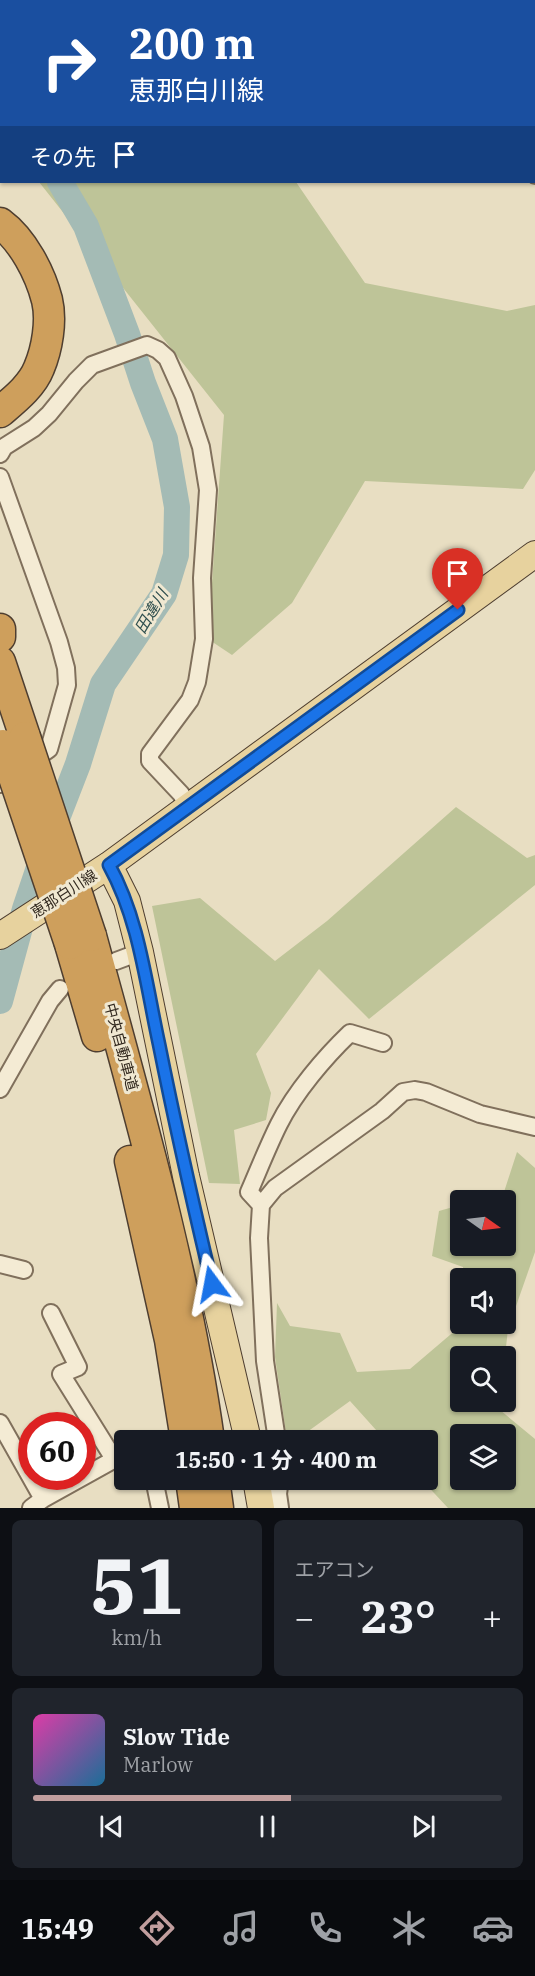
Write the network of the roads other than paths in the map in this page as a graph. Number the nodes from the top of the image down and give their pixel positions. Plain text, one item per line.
1 (0, 223) edge
2 (0, 245) edge
3 (0, 393) edge
4 (0, 412) edge
5 (0, 454) edge
6 (0, 477) edge
7 (535, 554) edge
8 (0, 629) edge
9 (0, 637) edge
10 (0, 662) edge
11 (9, 739) edge
12 (0, 784) edge
13 (0, 797) edge
14 (188, 806) junction
15 (109, 865) junction
16 (4, 933) edge
17 (73, 943) junction
18 (140, 952) junction
19 (116, 961) dead end
20 (60, 989) dead end
21 (383, 1043) dead end
22 (0, 1089) edge
23 (535, 1127) edge
24 (261, 1205) junction
25 (0, 1264) edge
26 (24, 1270) dead end
27 (51, 1313) dead end
28 (0, 1423) edge
29 (184, 1430) edge
30 (207, 1430) edge
31 (246, 1430) edge
32 (275, 1430) edge
33 (114, 1450) edge
34 (114, 1460) edge
35 (156, 1490) edge
36 (193, 1490) edge
37 (216, 1490) edge
38 (258, 1490) edge
39 (279, 1490) edge
40 (37, 1504) edge
41 (160, 1508) edge
42 (195, 1508) edge
43 (218, 1508) edge
44 (261, 1508) edge
45 (280, 1508) edge

1 - 4 highway
2 - 3 highway
5 - 14 street
6 - 12 street
7 - 14 main road, 恵那白川線
8 - 9 highway
10 - 11 highway, 中央自動車道
11 - 17 highway, 中央自動車道, bridge
13 - 17 highway
14 - 15 main road, 恵那白川線
15 - 16 main road, 恵那白川線
15 - 18 main road
17 - 29 highway, 中央自動車道
17 - 30 highway, 中央自動車道
18 - 19 street
18 - 31 main road
20 - 22 street
21 - 24 street
23 - 24 street
24 - 32 street
25 - 26 street
27 - 33 street
28 - 40 street
34 - 40 street
35 - 41 street
36 - 42 highway
37 - 43 highway
38 - 44 main road
39 - 45 street

